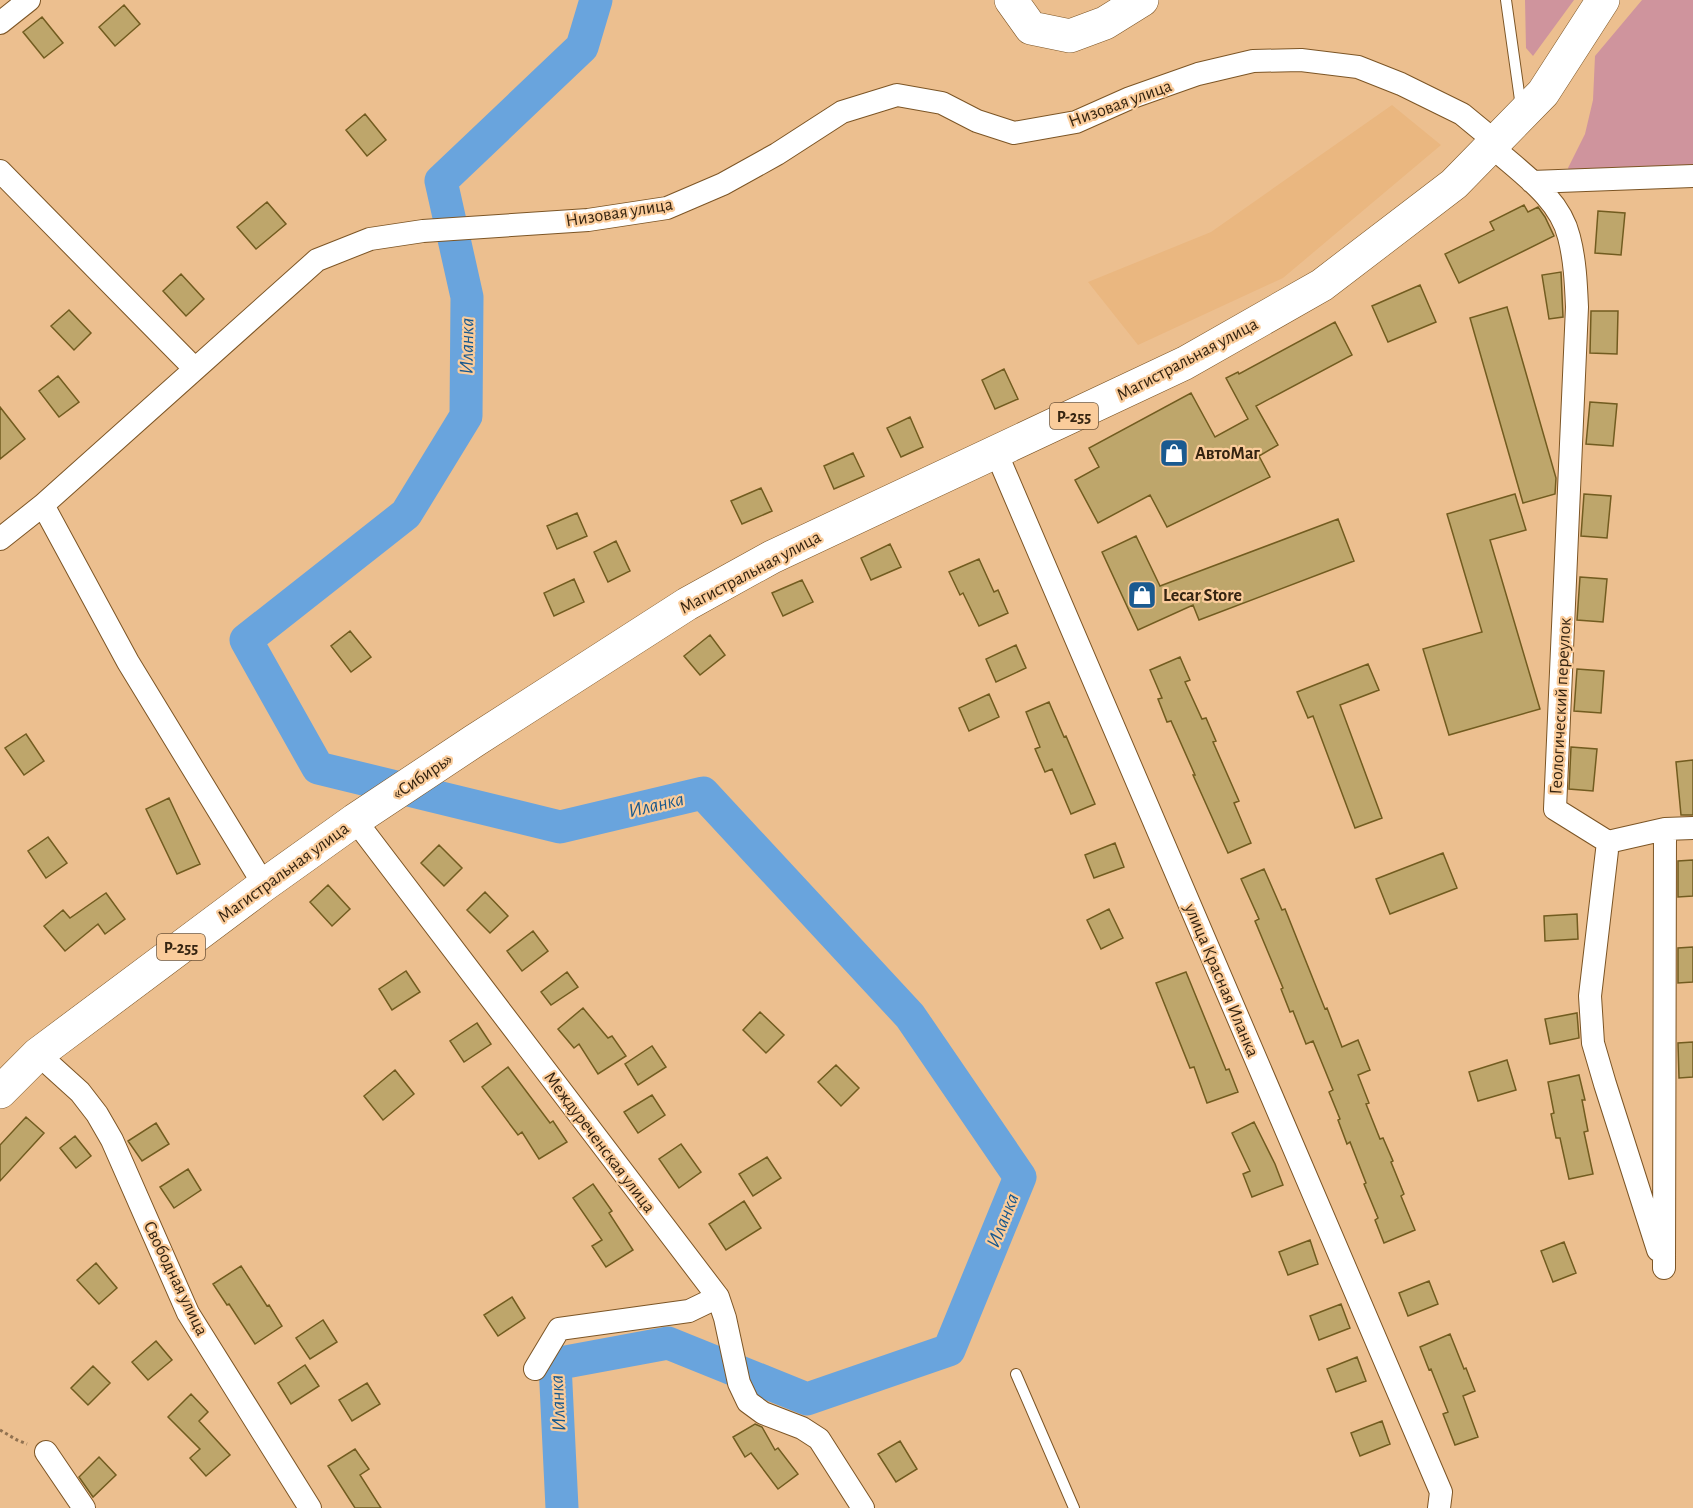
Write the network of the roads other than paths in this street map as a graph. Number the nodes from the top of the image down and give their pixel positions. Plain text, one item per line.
1 (29, 0) edge
2 (1011, 0) edge
3 (1142, 0) edge
4 (1506, 0) edge
5 (1603, 0) edge
6 (0, 23) edge
7 (1522, 114) junction
8 (1493, 144) junction
9 (0, 171) edge
10 (1693, 176) edge
11 (1532, 183) junction
12 (195, 369) junction
13 (996, 452) junction
14 (43, 504) junction
15 (0, 539) edge
16 (474, 741) joint
17 (362, 815) junction
18 (1693, 828) edge
19 (1665, 829) junction
20 (1608, 842) junction
21 (264, 885) junction
22 (38, 1054) junction
23 (0, 1092) edge
24 (718, 1297) junction
25 (535, 1369) dead end
26 (1016, 1374) dead end
27 (46, 1452) road end
28 (84, 1508) edge
29 (310, 1508) edge
30 (863, 1508) edge
31 (1074, 1508) edge
32 (1439, 1508) edge

1 - 6 street
2 - 3 main road
4 - 7 lane
5 - 7 main road, Магистральная улица / Р-255
7 - 8 main road, Магистральная улица / Р-255
8 - 11 street, Геологический переулок
8 - 12 street, Низовая улица
8 - 13 main road, Магистральная улица / Р-255
9 - 12 street
10 - 11 street
11 - 20 street, Геологический переулок
12 - 14 street, Низовая улица
13 - 16 main road, Магистральная улица / Р-255
13 - 32 street, улица Красная Иланка
14 - 15 street, Низовая улица
14 - 21 street
16 - 17 main road, «Сибирь» / Р-255
17 - 21 main road, Магистральная улица / Р-255
17 - 24 street, Междуреченская улица
18 - 19 street
19 - 20 street
19 - 20 street
21 - 22 main road, Магистральная улица / Р-255
22 - 23 main road, Магистральная улица / Р-255
22 - 29 street, Свободная улица
24 - 25 street
24 - 30 street
26 - 31 lane
27 - 28 street

